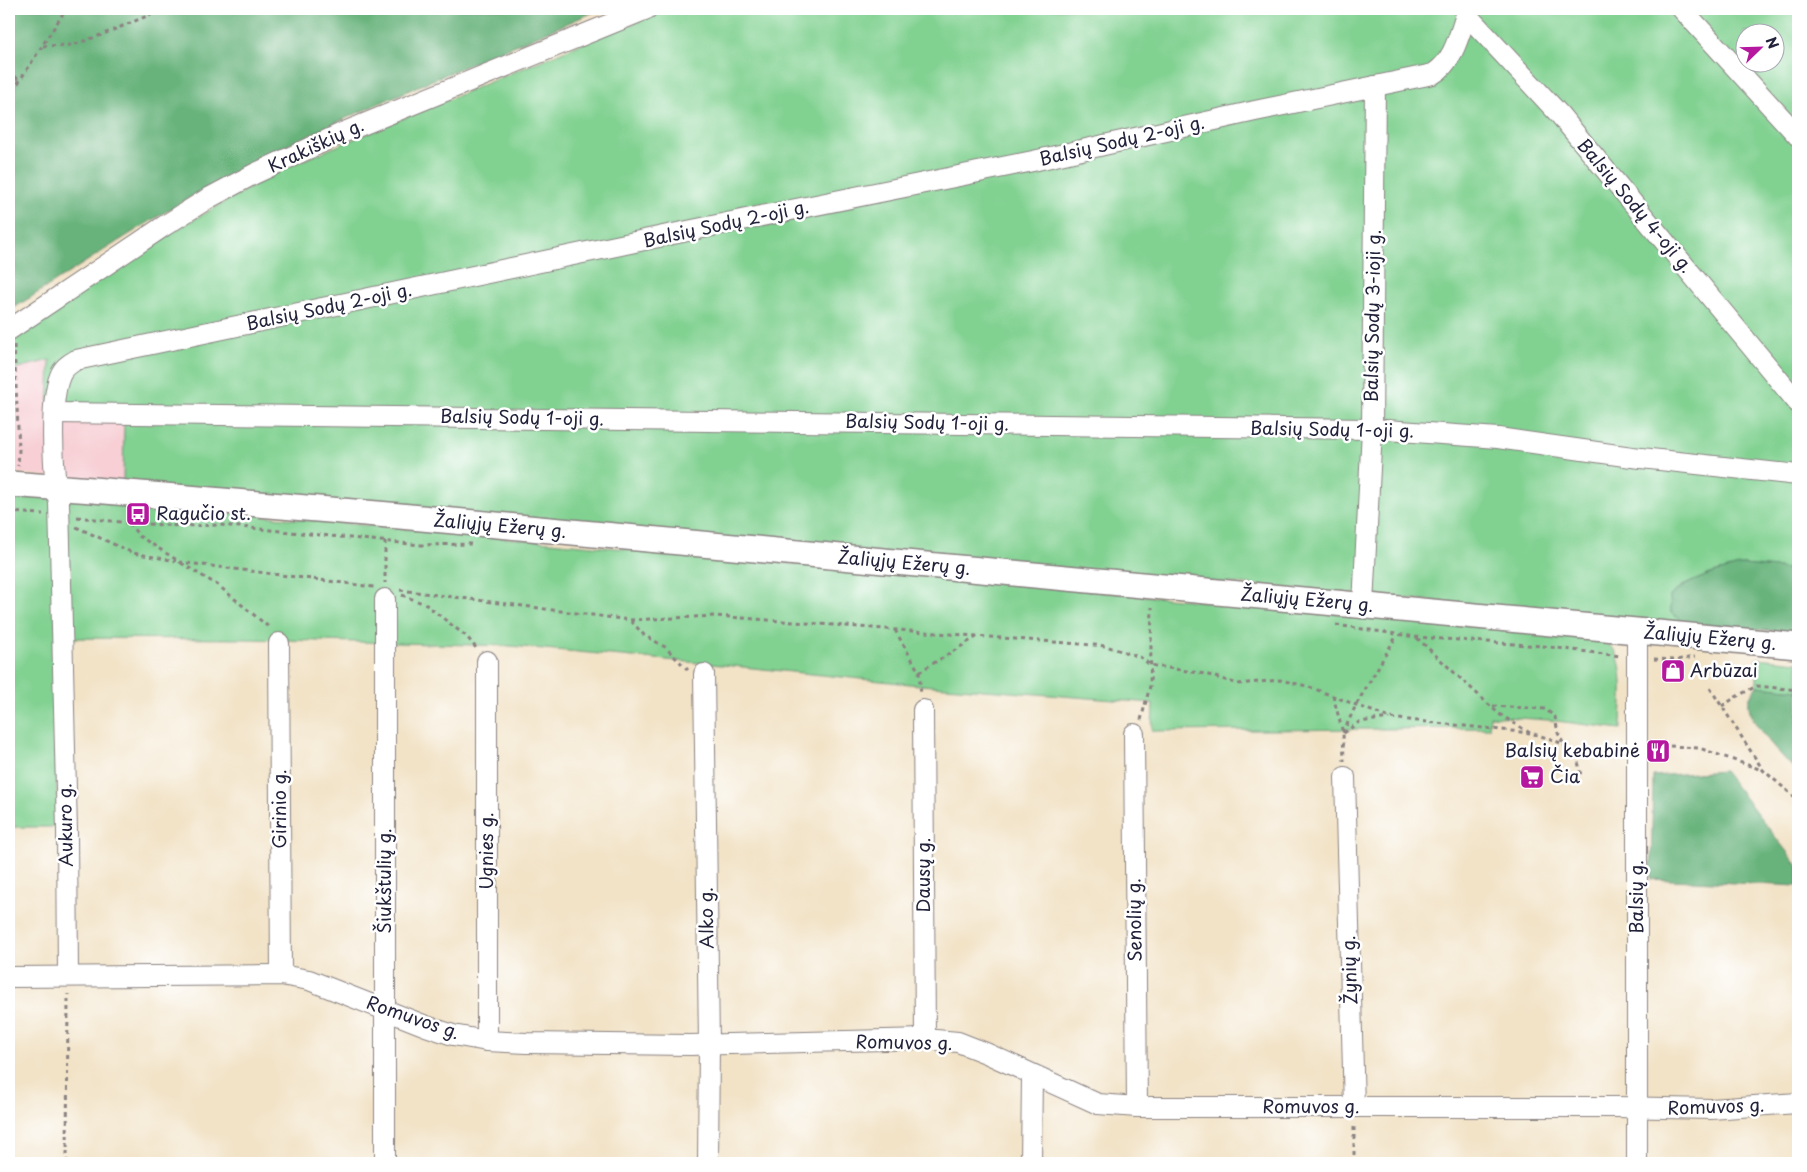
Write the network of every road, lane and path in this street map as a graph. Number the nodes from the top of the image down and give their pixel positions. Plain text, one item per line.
1 (66, 9) edge
2 (164, 9) edge
3 (647, 9) edge
4 (1682, 9) edge
5 (1467, 11) edge
6 (44, 46) junction
7 (9, 71) edge
8 (20, 81) junction
9 (1376, 86) junction
10 (9, 97) edge
11 (1795, 128) edge
12 (10, 329) edge
13 (1798, 403) edge
14 (54, 413) junction
15 (1372, 429) junction
16 (1798, 475) edge
17 (13, 477) edge
18 (55, 487) junction
19 (9, 512) edge
20 (59, 515) junction
21 (129, 523) junction
22 (385, 541) junction
23 (474, 544) dead end
24 (180, 562) junction
25 (385, 594) junction
26 (1363, 605) junction
27 (1161, 608) dead end
28 (630, 620) junction
29 (1334, 624) dead end
30 (895, 629) junction
31 (1637, 631) junction
32 (1397, 635) junction
33 (979, 636) junction
34 (1416, 637) junction
35 (279, 643) joint
36 (1798, 646) edge
37 (1704, 655) dead end
38 (1637, 658) junction
39 (487, 661) joint
40 (1150, 665) junction
41 (919, 672) junction
42 (704, 674) joint
43 (1710, 688) dead end
44 (1798, 690) edge
45 (1333, 696) junction
46 (1356, 704) junction
47 (1491, 706) junction
48 (1722, 706) junction
49 (923, 710) joint
50 (1390, 718) junction
51 (1530, 733) junction
52 (1134, 734) joint
53 (1343, 734) junction
54 (1563, 744) junction
55 (1638, 744) junction
56 (1762, 770) junction
57 (1581, 776) dead end
58 (1344, 777) joint
59 (1798, 800) edge
60 (281, 975) junction
61 (68, 976) junction
62 (9, 977) edge
63 (384, 1009) junction
64 (925, 1040) junction
65 (487, 1041) junction
66 (709, 1044) junction
67 (1032, 1074) junction
68 (1798, 1103) edge
69 (1136, 1107) junction
70 (1354, 1107) junction
71 (1637, 1108) junction
72 (67, 1163) edge
73 (385, 1163) edge
74 (708, 1163) edge
75 (1031, 1163) edge
76 (1354, 1163) edge
77 (1637, 1163) edge

1 - 6 path
2 - 6 path
3 - 12 street, Krakiškių g.
4 - 11 street
5 - 9 street, Balsių Sodų 2-oji g.
5 - 13 street, Balsių Sodų 4-oji g.
6 - 8 path
7 - 8 path
8 - 10 path
9 - 14 street, Balsių Sodų 2-oji g.
9 - 15 street, Balsių Sodų 3-ioji g.
12 - 17 path
14 - 15 street, Balsių Sodų 1-oji g.
14 - 18 street, Balsių Sodų 2-oji g.
15 - 16 street, Balsių Sodų 1-oji g.
15 - 26 street, Balsių Sodų 3-ioji g.
17 - 18 main road, Žaliųjų Ežerų g.
18 - 20 street, Aukuro g.
18 - 26 main road, Žaliųjų Ežerų g.
19 - 20 path
20 - 21 path
20 - 24 path
20 - 61 street, Aukuro g.
21 - 22 path
21 - 24 path
22 - 23 path
22 - 25 path
24 - 25 path
24 - 35 path
25 - 28 path
25 - 39 path
25 - 63 street, Šiukštulių g.
26 - 31 main road, Žaliųjų Ežerų g.
27 - 40 path
28 - 30 path
28 - 42 path
29 - 32 path
30 - 33 path
30 - 41 path
31 - 36 main road, Žaliųjų Ežerų g.
31 - 38 street, Balsių g.
32 - 34 path
32 - 46 path
33 - 40 path
33 - 41 path
34 - 38 path
34 - 47 path
35 - 60 street, Girinio g.
37 - 38 path
38 - 55 street, Balsių g.
39 - 65 street, Ugnies g.
40 - 45 path
40 - 52 path
41 - 49 path
42 - 66 street, Alko g.
43 - 48 path
44 - 48 path
45 - 46 path
45 - 53 path
46 - 50 path
46 - 53 path
47 - 51 path
47 - 54 path
48 - 56 path
49 - 64 street, Dausų g.
50 - 51 path
50 - 53 path
51 - 54 path
52 - 69 street, Senolių g.
53 - 58 path
54 - 57 path
55 - 56 path
55 - 71 street, Balsių g.
56 - 59 path
58 - 70 street, Žynių g.
60 - 61 street, Romuvos g.
60 - 63 street, Romuvos g.
61 - 62 street, Romuvos g.
61 - 72 path
63 - 65 street, Romuvos g.
63 - 73 street, Šiukštulių g.
64 - 66 street, Romuvos g.
64 - 67 street, Romuvos g.
65 - 66 street, Romuvos g.
66 - 74 street, Alko g.
67 - 69 street, Romuvos g.
67 - 75 street
68 - 71 street, Romuvos g.
69 - 70 street, Romuvos g.
70 - 71 street, Romuvos g.
70 - 76 path
71 - 77 street, Balsių g.

